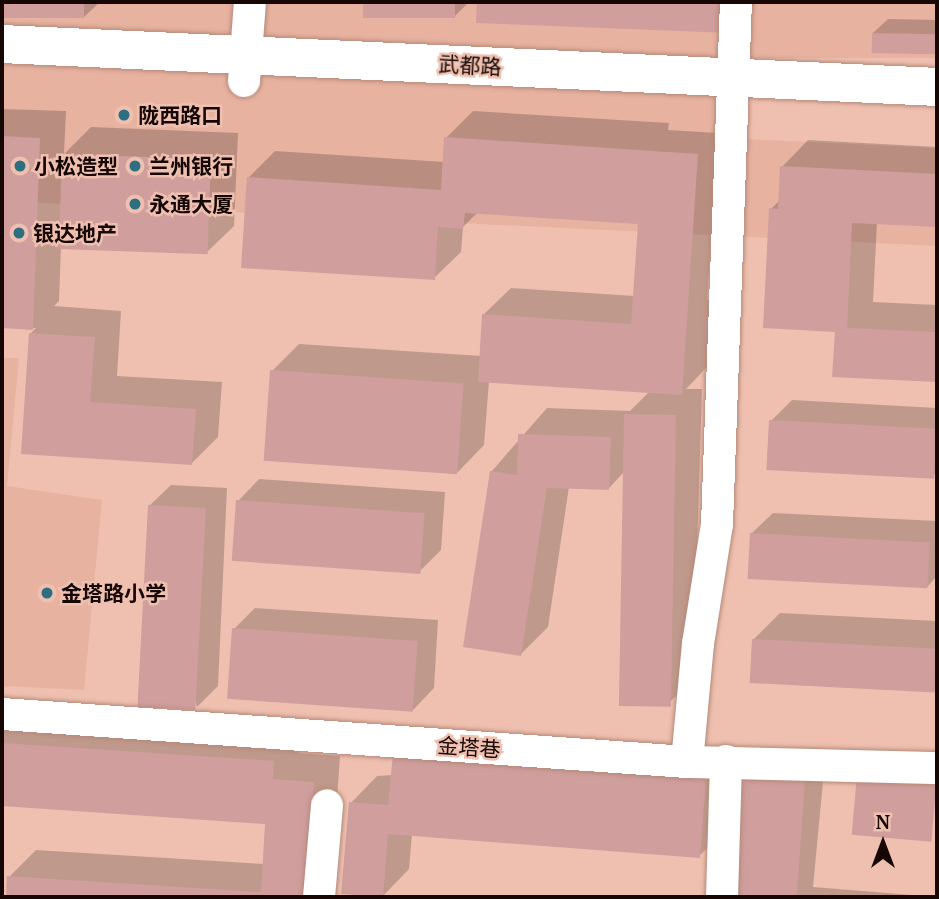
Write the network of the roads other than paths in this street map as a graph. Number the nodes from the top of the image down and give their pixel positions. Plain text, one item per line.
1 (250, 2) edge
2 (736, 2) edge
3 (2, 44) edge
4 (244, 68) junction
5 (2, 71) edge
6 (937, 88) edge
7 (731, 91) junction
8 (937, 114) edge
9 (2, 714) edge
10 (726, 761) junction
11 (687, 762) junction
12 (937, 768) edge
13 (327, 805) dead end
14 (320, 897) edge
15 (722, 897) edge

1 - 4 street
2 - 7 street
3 - 4 main road, 武都路
4 - 5 main road, 武都路
4 - 7 main road, 武都路
6 - 7 main road, 武都路
7 - 8 main road, 武都路
7 - 11 street
9 - 11 street, 金塔巷
10 - 11 street, 金塔巷
10 - 12 street, 金塔巷
10 - 15 street
13 - 14 street

